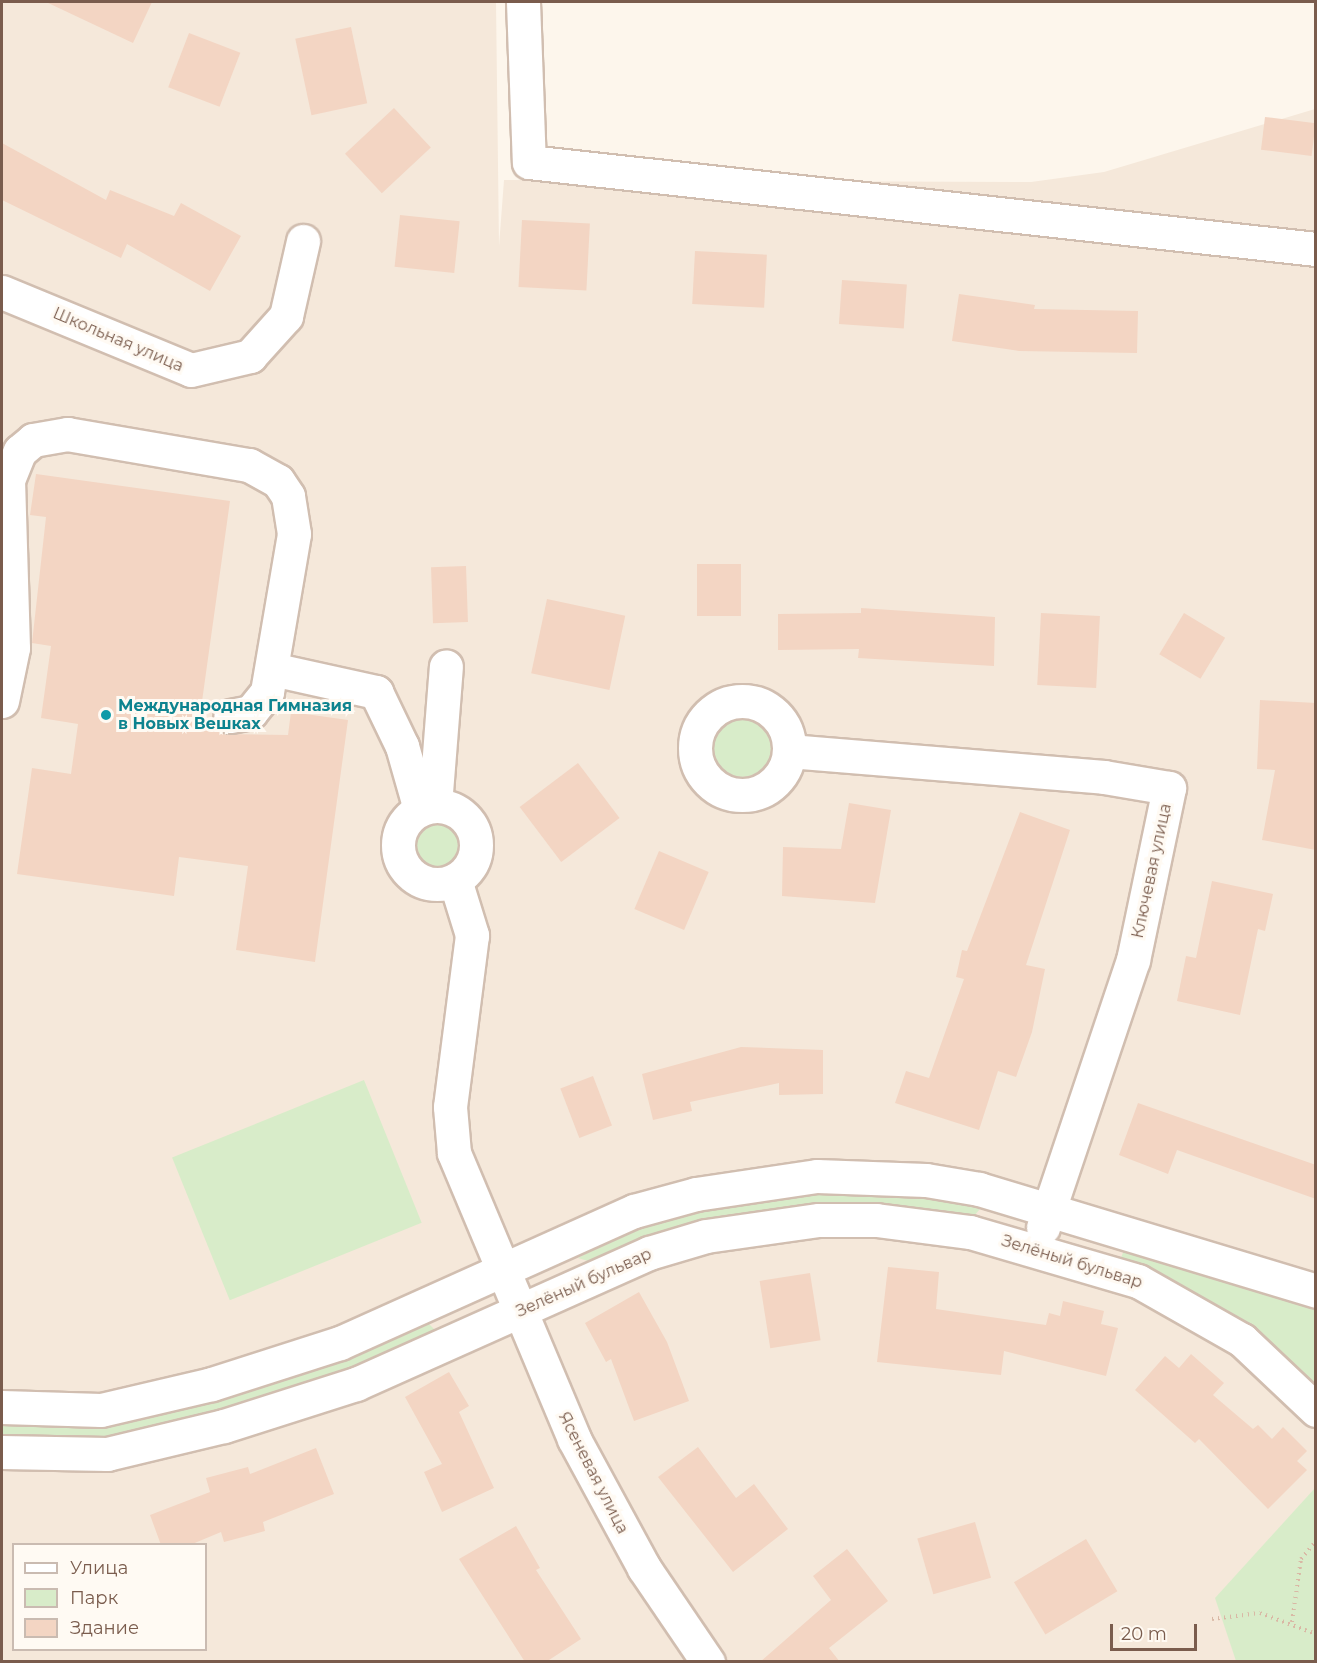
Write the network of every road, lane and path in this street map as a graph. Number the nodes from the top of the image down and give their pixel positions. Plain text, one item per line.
1 (523, 2) edge
2 (303, 241) dead end
3 (1316, 249) edge
4 (2, 292) edge
5 (446, 666) dead end
6 (272, 669) junction
7 (2, 701) edge
8 (230, 716) dead end
9 (789, 752) dead end
10 (427, 807) junction
11 (455, 880) junction
12 (1050, 1207) junction
13 (1036, 1248) junction
14 (501, 1271) junction
15 (1316, 1291) edge
16 (518, 1311) junction
17 (2, 1407) edge
18 (1316, 1410) edge
19 (2, 1452) edge
20 (1316, 1541) edge
21 (1212, 1619) dead end
22 (1292, 1622) junction
23 (1316, 1634) edge
24 (708, 1662) edge

1 - 3 street
2 - 4 street, Школьная улица
5 - 10 street
6 - 7 street
6 - 8 street
6 - 10 street
9 - 12 street, Ключевая улица
10 - 11 street
10 - 11 street
11 - 14 street, Ясеневая улица
12 - 13 street, Ключевая улица
12 - 14 street
12 - 15 street
13 - 16 street, Зелёный бульвар
13 - 18 street, Зелёный бульвар
14 - 16 street, Ясеневая улица
14 - 17 street
16 - 19 street, Зелёный бульвар
16 - 24 street, Ясеневая улица
20 - 22 path
21 - 22 path
22 - 23 path

